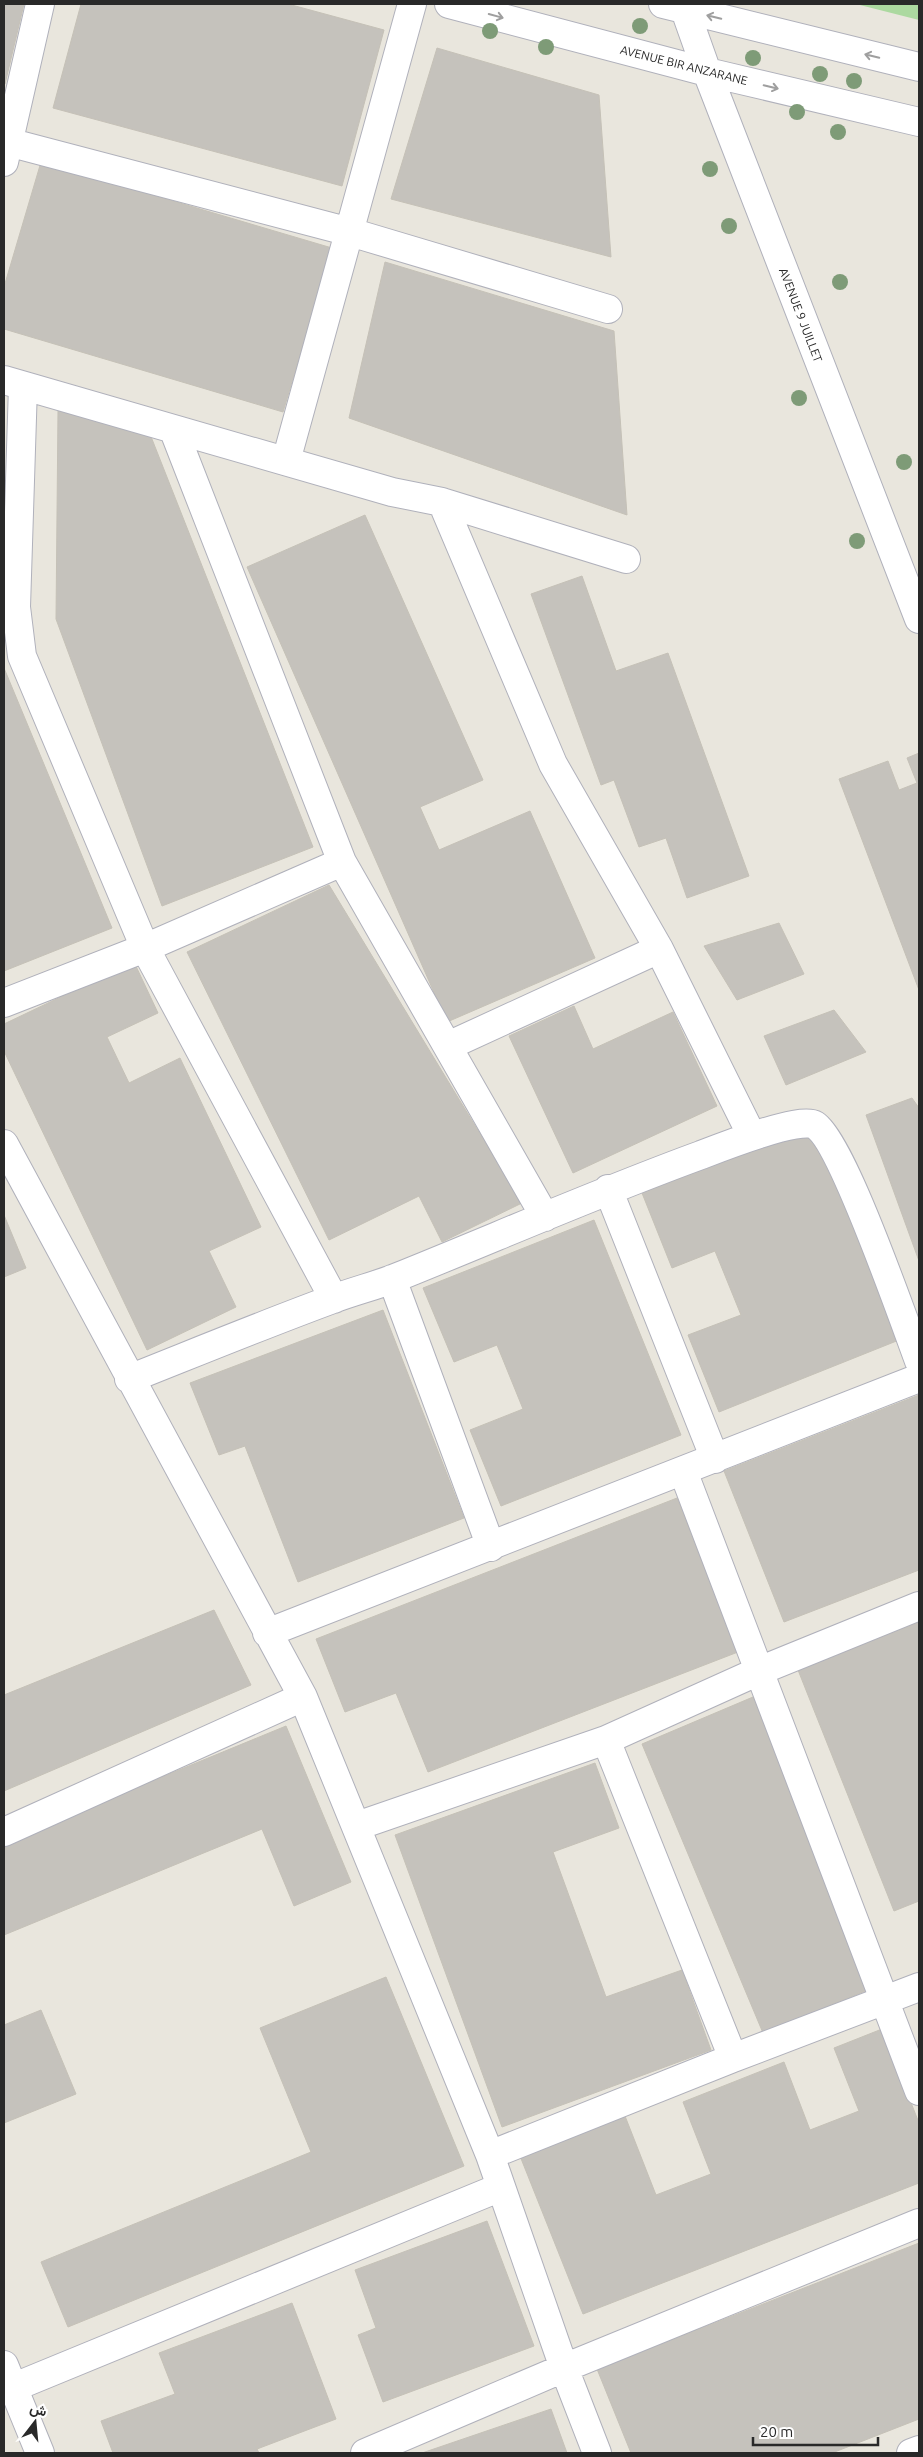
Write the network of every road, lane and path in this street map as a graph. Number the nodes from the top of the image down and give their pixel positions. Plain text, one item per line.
1 (40, 4) edge
2 (412, 4) edge
3 (449, 4) edge
4 (674, 7) edge
5 (919, 67) edge
6 (707, 72) junction
7 (919, 122) edge
8 (5, 149) edge
9 (350, 232) junction
10 (608, 309) dead end
11 (13, 383) edge
12 (174, 431) junction
13 (286, 461) junction
14 (442, 502) junction
15 (626, 559) dead end
16 (919, 619) edge
17 (342, 862) junction
18 (145, 948) junction
19 (659, 949) junction
20 (4, 1003) edge
21 (448, 1046) junction
22 (752, 1136) junction
23 (4, 1144) edge
24 (608, 1189) junction
25 (545, 1217) junction
26 (392, 1279) junction
27 (334, 1298) junction
28 (919, 1361) edge
29 (919, 1378) edge
30 (129, 1379) junction
31 (715, 1459) junction
32 (683, 1471) junction
33 (491, 1547) junction
34 (919, 1606) edge
35 (267, 1633) junction
36 (759, 1671) junction
37 (303, 1697) junction
38 (606, 1740) junction
39 (357, 1826) junction
40 (4, 1832) edge
41 (919, 1987) edge
42 (884, 2002) junction
43 (733, 2058) junction
44 (919, 2091) edge
45 (490, 2155) junction
46 (501, 2187) junction
47 (919, 2223) edge
48 (564, 2368) junction
49 (8, 2377) edge
50 (919, 2450) edge
51 (40, 2453) edge
52 (365, 2453) edge
53 (597, 2453) edge
54 (911, 2453) edge

1 - 8 street
2 - 9 street
3 -> 6 street, AVENUE BIR ANZARANE
5 -> 4 street
4 - 6 street, AVENUE 9 JUILLET
6 -> 7 street, AVENUE BIR ANZARANE
6 - 16 street, AVENUE 9 JUILLET
8 - 9 street
9 - 10 street
9 - 13 street
11 - 12 street
11 - 18 street
12 - 13 street
12 - 17 street
13 - 14 street
14 - 15 street
14 - 19 street
17 - 18 street
17 - 21 street
18 - 20 street
18 - 27 street
19 - 21 street
19 - 22 street
21 - 25 street
22 - 24 street
22 - 28 street
23 - 30 street
24 - 25 street
24 - 31 street
25 - 26 street
26 - 27 street
26 - 33 street
27 - 30 street
29 - 31 street
30 - 35 street
31 - 32 street
32 - 33 street
32 - 36 street
33 - 35 street
34 - 36 street
35 - 37 street
36 - 38 street
36 - 42 street
37 - 39 street
37 - 40 street
38 - 39 street
38 - 43 street
39 - 45 street
41 - 42 street
42 - 43 street
42 - 44 street
43 - 45 street
45 - 46 street
46 - 48 street
46 - 49 street
47 - 48 street
48 - 52 street
48 - 53 street
49 - 51 street
50 - 54 street

